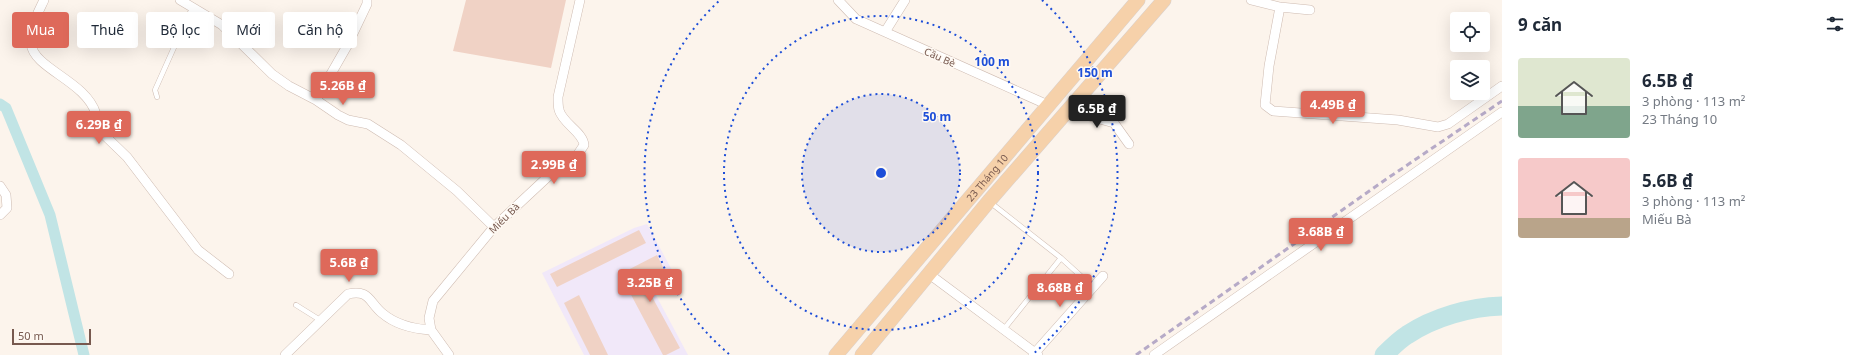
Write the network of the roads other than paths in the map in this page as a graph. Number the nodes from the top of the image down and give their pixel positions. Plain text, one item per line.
1 (44, 0) edge
2 (180, 0) edge
3 (367, 0) edge
4 (580, 0) edge
5 (838, 0) edge
6 (905, 0) edge
7 (1138, 0) edge
8 (1164, 0) edge
9 (1251, 0) edge
10 (1280, 7) junction
11 (194, 8) junction
12 (1310, 10) dead end
13 (885, 32) junction
14 (1502, 86) edge
15 (157, 97) dead end
16 (316, 100) junction
17 (1048, 105) junction
18 (1068, 110) junction
19 (1502, 112) edge
20 (1129, 144) dead end
21 (0, 186) edge
22 (989, 202) junction
23 (0, 215) edge
24 (494, 227) junction
25 (1061, 258) junction
26 (229, 274) dead end
27 (929, 274) junction
28 (1103, 276) dead end
29 (1093, 287) junction
30 (296, 305) dead end
31 (320, 320) junction
32 (1004, 329) junction
33 (432, 330) junction
34 (1035, 354) edge
35 (285, 355) edge
36 (449, 355) edge
37 (836, 355) edge
38 (862, 355) edge
39 (1154, 355) edge

1 - 26 street
2 - 11 street
3 - 16 street
4 - 24 street, Miếu Bà
5 - 13 street, Cầu Bè
6 - 13 street
7 - 17 main road, 23 Tháng 10
8 - 18 main road, 23 Tháng 10
9 - 10 street
10 - 12 street
10 - 14 street
11 - 15 lane
11 - 16 street
13 - 17 street, Cầu Bè
16 - 24 street
17 - 18 main road
17 - 37 main road, 23 Tháng 10
18 - 20 street
18 - 22 main road, 23 Tháng 10
19 - 39 street
21 - 23 street
22 - 25 lane
22 - 27 main road, 23 Tháng 10
24 - 33 street, Miếu Bà
25 - 29 lane
25 - 32 lane
27 - 32 street
27 - 38 main road, 23 Tháng 10
28 - 29 street
29 - 34 street
30 - 31 lane
31 - 33 street
31 - 35 street
32 - 34 street
33 - 36 street

